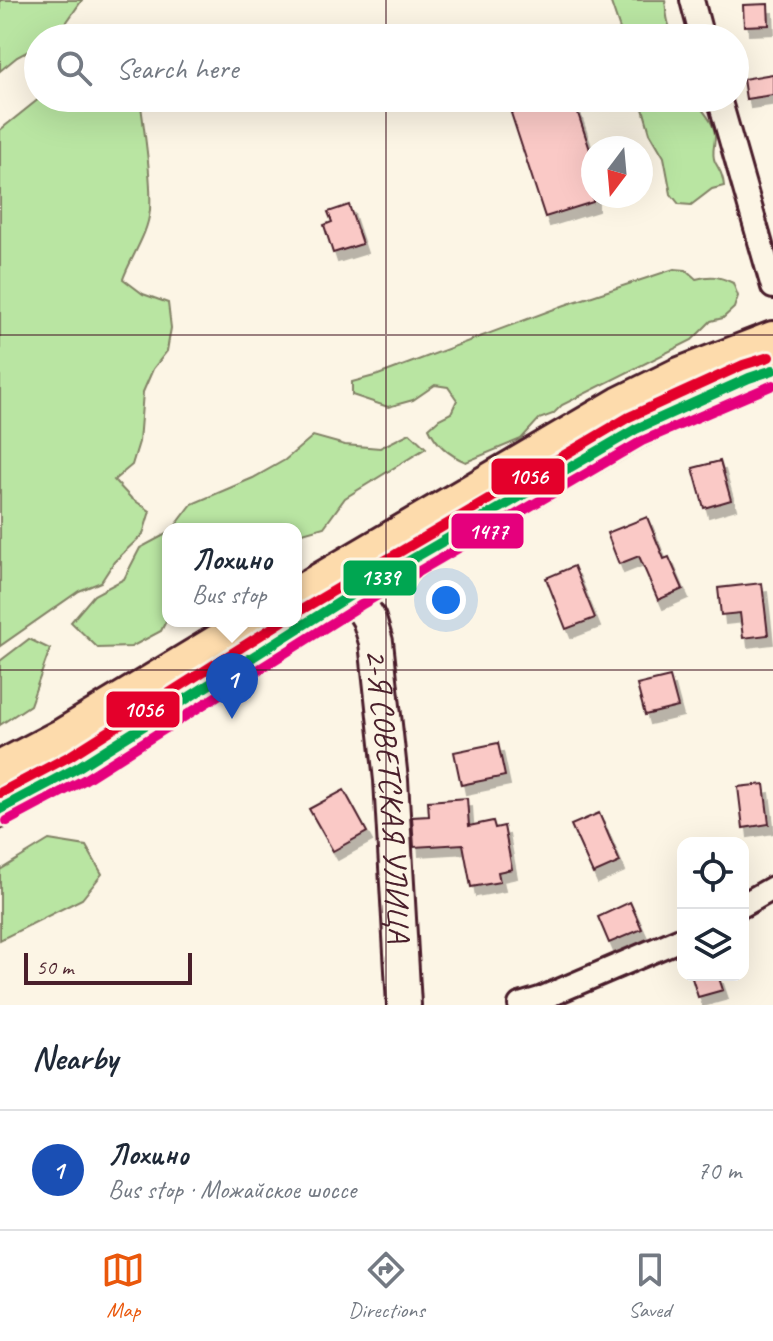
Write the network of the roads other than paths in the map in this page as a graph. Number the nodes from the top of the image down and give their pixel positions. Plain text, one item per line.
1 (692, 0) edge
2 (698, 24) edge
3 (723, 112) edge
4 (773, 287) edge
5 (773, 340) edge
6 (773, 370) edge
7 (346, 581) junction
8 (302, 594) edge
9 (302, 612) edge
10 (245, 627) edge
11 (280, 627) edge
12 (0, 770) edge
13 (0, 809) edge
14 (773, 888) edge
15 (749, 902) edge
16 (677, 941) edge
17 (404, 1005) edge
18 (520, 1005) edge

1 - 2 street
3 - 4 street
5 - 7 main road
6 - 7 main road
7 - 8 main road
7 - 9 main road
7 - 17 street, 2-Я СОВЕТСКАЯ УЛИЦА
10 - 12 main road
11 - 13 main road
14 - 15 street
16 - 18 street

